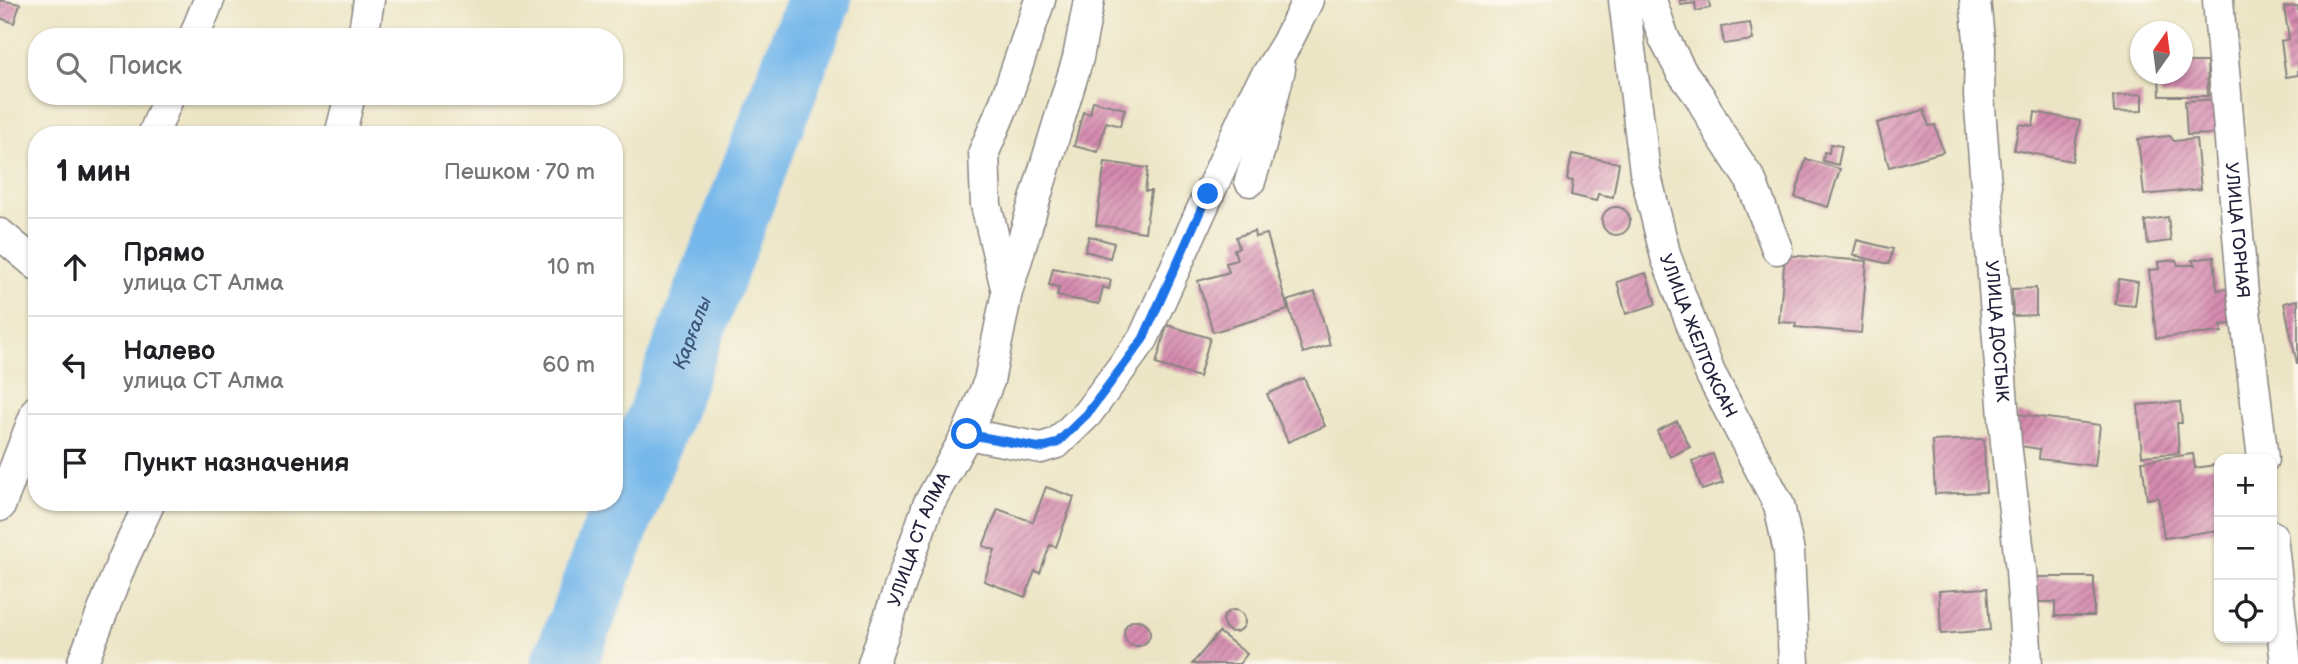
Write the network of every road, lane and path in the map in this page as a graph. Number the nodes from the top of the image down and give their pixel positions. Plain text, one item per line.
1 (209, 0) edge
2 (369, 0) edge
3 (1040, 0) edge
4 (1089, 0) edge
5 (1308, 0) edge
6 (1624, 0) edge
7 (1651, 0) edge
8 (1975, 0) edge
9 (2218, 0) edge
10 (198, 28) edge
11 (364, 28) edge
12 (1286, 44) junction
13 (165, 105) edge
14 (348, 105) edge
15 (157, 126) edge
16 (342, 126) edge
17 (1250, 181) dead end
18 (0, 234) edge
19 (1777, 249) dead end
20 (28, 257) edge
21 (1007, 292) junction
22 (28, 433) edge
23 (967, 434) junction
24 (2262, 454) edge
25 (0, 506) edge
26 (146, 511) edge
27 (2277, 580) edge
28 (82, 664) edge
29 (873, 664) edge
30 (1794, 664) edge
31 (2027, 664) edge
32 (2286, 664) edge

1 - 10 street
2 - 11 street
3 - 21 street
4 - 21 street, УЛИЦА СТ АЛМА
5 - 12 street
6 - 30 street, УЛИЦА ЖЕЛТОКСАН
7 - 19 street
8 - 31 street, УЛИЦА ДОСТЫК
9 - 24 street, УЛИЦА ГОРНАЯ
12 - 17 street
12 - 23 street
13 - 15 street
14 - 16 street
18 - 20 street
21 - 23 street, УЛИЦА СТ АЛМА
22 - 25 street
23 - 29 street, УЛИЦА СТ АЛМА
26 - 28 street
27 - 32 street

